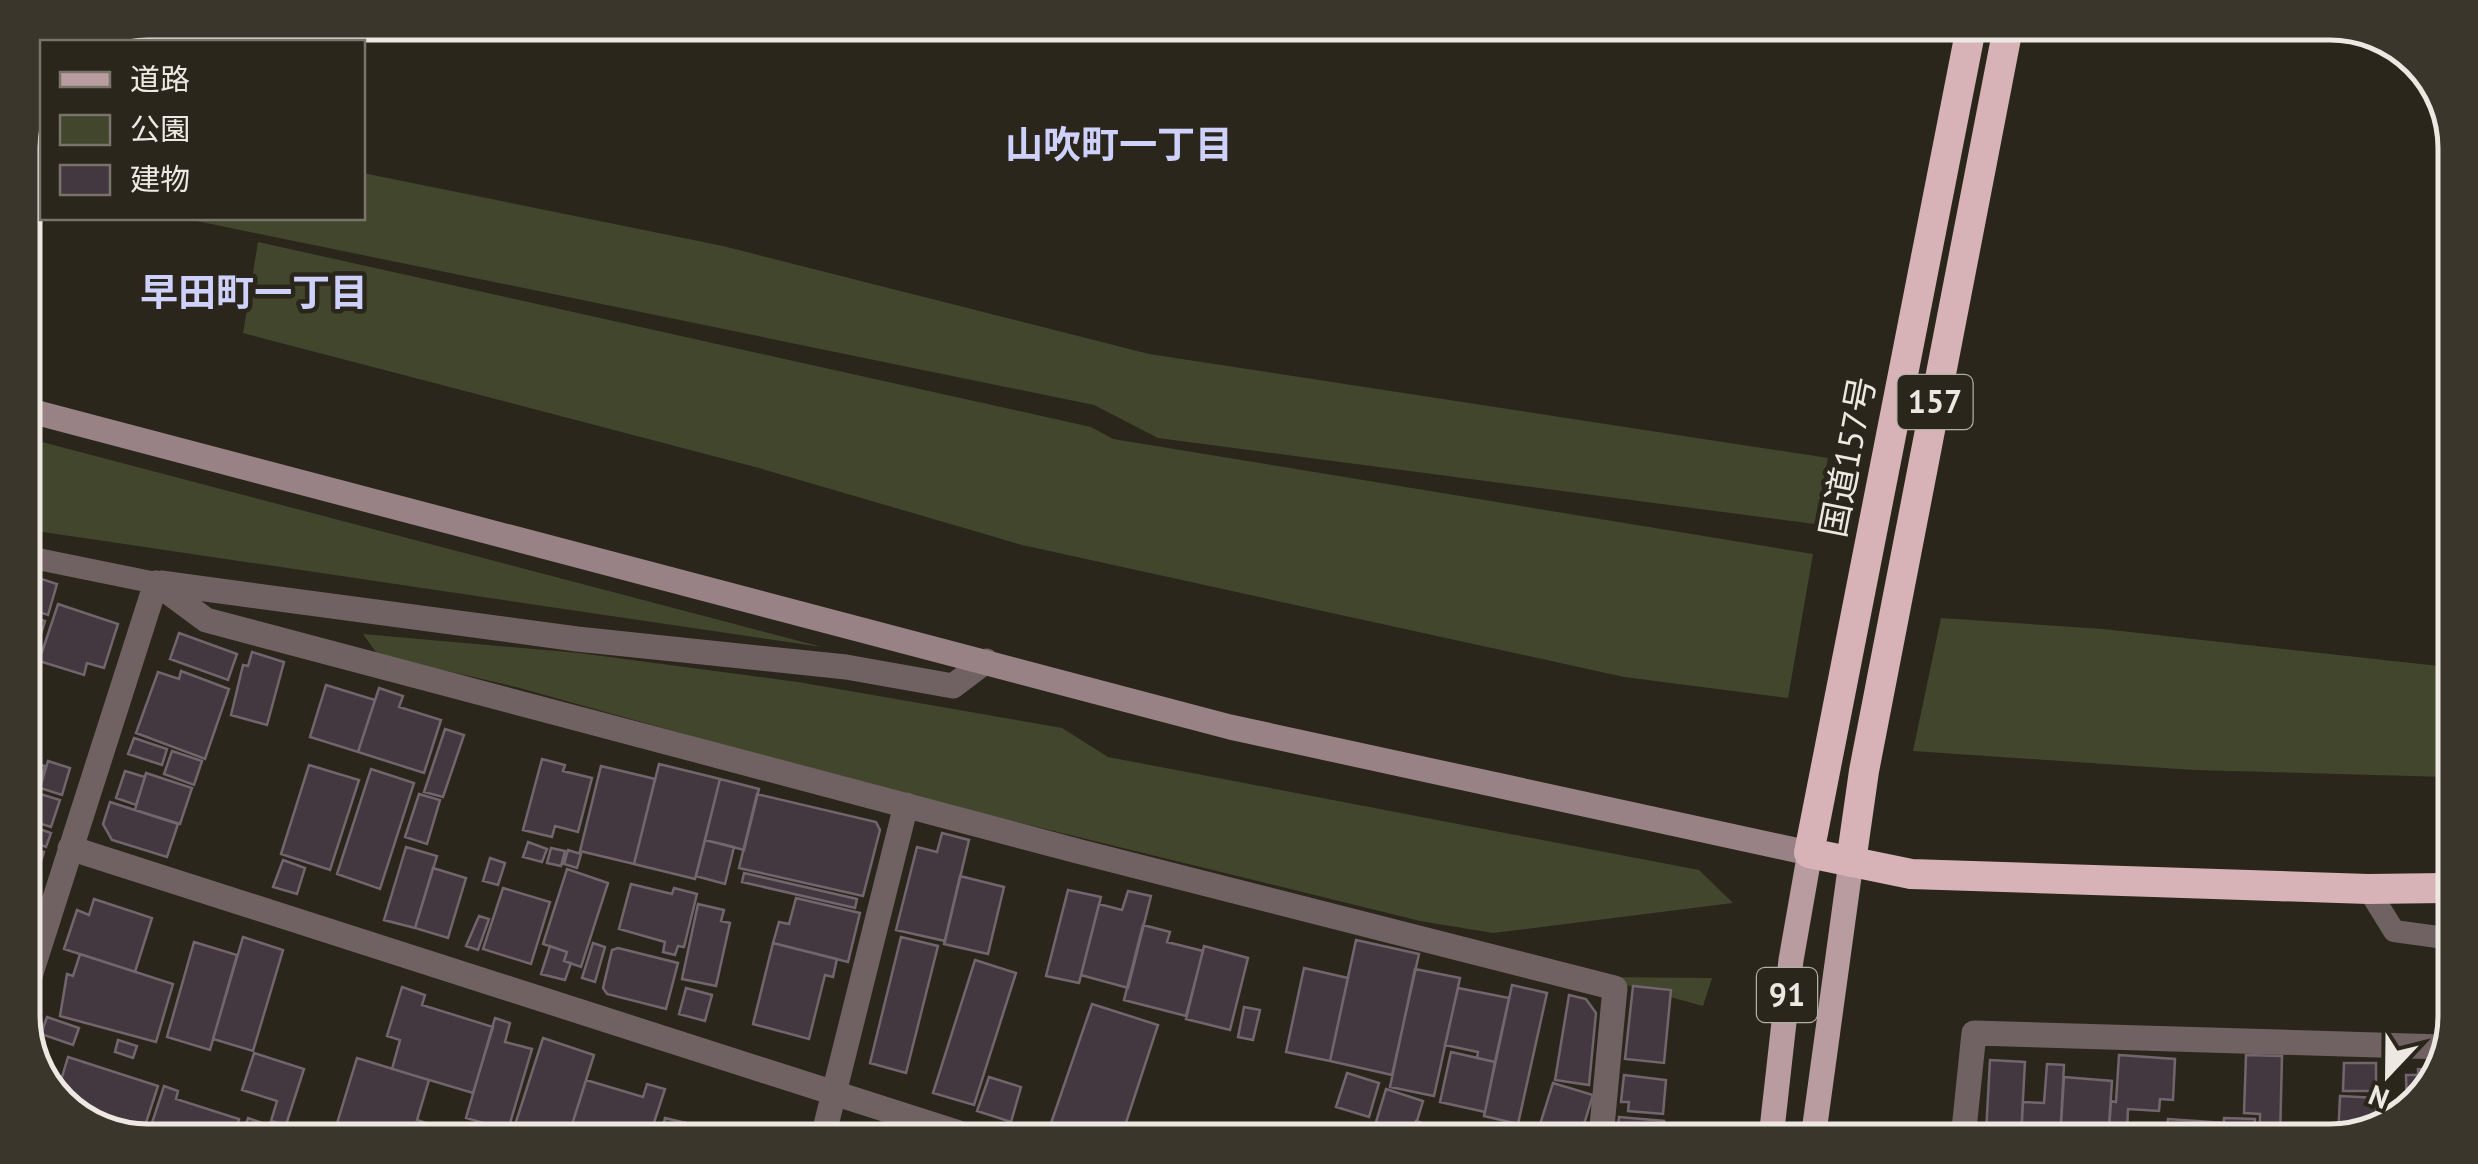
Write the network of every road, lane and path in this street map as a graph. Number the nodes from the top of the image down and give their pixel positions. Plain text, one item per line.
1 (1969, 40) edge
2 (2006, 40) edge
3 (40, 414) edge
4 (40, 559) edge
5 (156, 583) junction
6 (986, 661) junction
7 (1826, 766) joint
8 (906, 805) junction
9 (70, 848) junction
10 (1809, 854) junction
11 (1850, 862) junction
12 (2438, 888) edge
13 (2368, 890) junction
14 (2438, 937) edge
15 (40, 941) edge
16 (2433, 1048) edge
17 (834, 1093) junction
18 (826, 1124) edge
19 (931, 1124) edge
20 (1602, 1124) edge
21 (1773, 1124) edge
22 (1815, 1124) edge
23 (1964, 1124) edge

1 - 7 highway, 国道157号 / 157
2 - 11 highway, 157
3 - 6 street
4 - 5 lane
5 - 6 street
5 - 8 street
5 - 9 street
6 - 10 street
7 - 10 main road, 157
8 - 17 street
8 - 20 street
9 - 15 street
9 - 17 street
10 - 11 highway
10 - 21 main road, 91
11 - 13 highway
11 - 22 main road, 91
12 - 13 highway
13 - 14 lane
16 - 23 street
17 - 18 street
17 - 19 street

